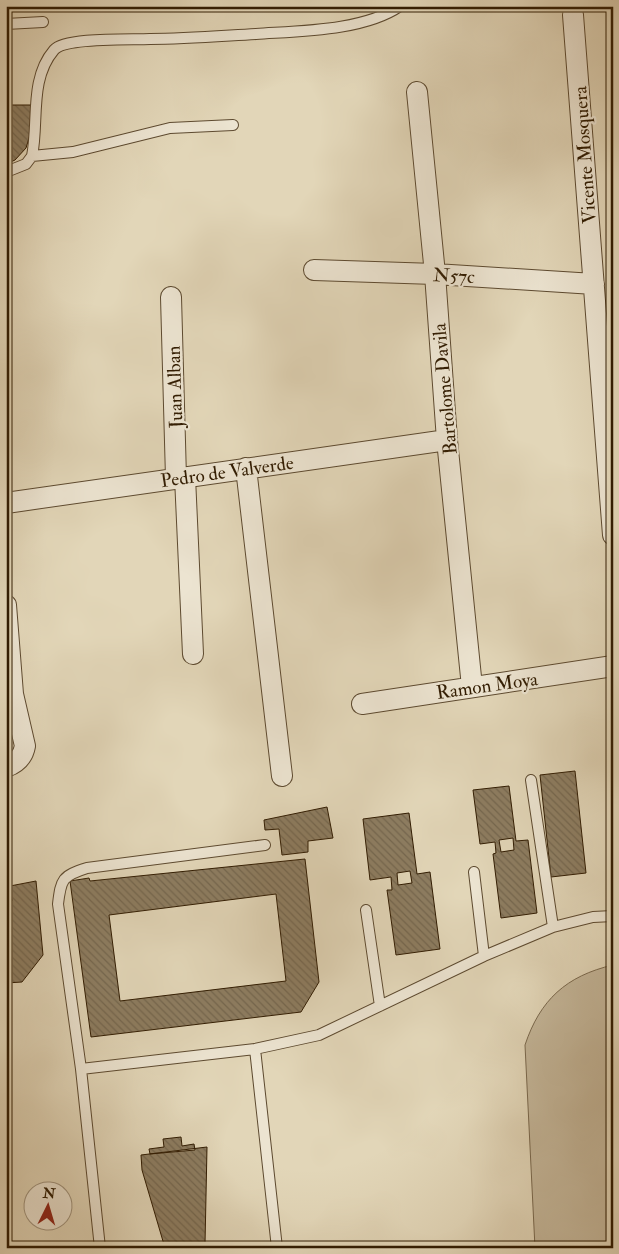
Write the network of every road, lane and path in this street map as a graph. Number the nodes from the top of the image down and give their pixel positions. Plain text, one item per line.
1 (400, 6) edge
2 (573, 15) dead end
3 (43, 22) dead end
4 (6, 24) edge
5 (417, 92) dead end
6 (233, 125) dead end
7 (32, 156) junction
8 (6, 172) edge
9 (314, 270) dead end
10 (435, 274) junction
11 (594, 284) junction
12 (171, 297) dead end
13 (447, 440) junction
14 (246, 468) junction
15 (180, 478) junction
16 (6, 502) edge
17 (613, 535) edge
18 (6, 604) edge
19 (193, 654) dead end
20 (613, 666) edge
21 (472, 687) junction
22 (10, 697) edge
23 (362, 704) dead end
24 (6, 767) edge
25 (282, 776) dead end
26 (531, 780) dead end
27 (265, 845) dead end
28 (474, 872) dead end
29 (366, 910) dead end
30 (613, 916) edge
31 (553, 927) junction
32 (484, 956) junction
33 (380, 1006) junction
34 (255, 1049) junction
35 (81, 1069) junction
36 (100, 1248) edge
37 (277, 1248) edge

1 - 7 lane
2 - 11 street, Vicente Mosquera
3 - 4 lane
5 - 10 street, Bartolome Davila
6 - 7 lane
7 - 8 lane
9 - 10 street, N57c
10 - 11 street, N57c
10 - 13 street, Bartolome Davila
11 - 17 street, Vicente Mosquera
12 - 15 street, Juan Alban
13 - 14 street, Pedro de Valverde
13 - 21 street, Bartolome Davila
14 - 15 street, Pedro de Valverde
14 - 25 street
15 - 16 street, Pedro de Valverde
15 - 19 street, Juan Alban
18 - 22 street
20 - 21 street, Ramon Moya
21 - 23 street, Ramon Moya
22 - 24 street
26 - 31 lane
27 - 35 lane
28 - 32 lane
29 - 33 lane
30 - 31 lane
31 - 32 lane
32 - 33 lane
33 - 34 lane
34 - 35 lane
34 - 37 lane
35 - 36 lane

